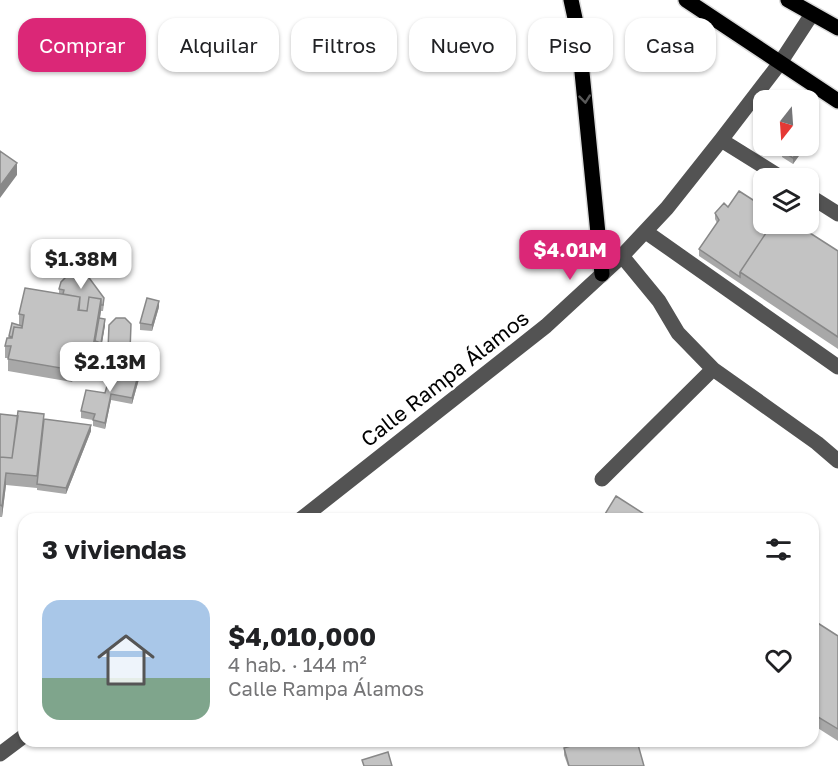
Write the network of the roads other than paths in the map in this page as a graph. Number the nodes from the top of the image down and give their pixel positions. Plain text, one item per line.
1 (571, 0) edge
2 (686, 0) edge
3 (788, 0) edge
4 (812, 14) junction
5 (838, 28) edge
6 (780, 63) junction
7 (838, 101) edge
8 (721, 140) junction
9 (766, 168) edge
10 (819, 202) edge
11 (838, 214) edge
12 (646, 232) junction
13 (622, 256) junction
14 (602, 274) junction
15 (838, 367) edge
16 (712, 369) junction
17 (838, 461) edge
18 (602, 479) dead end
19 (309, 513) edge
20 (18, 740) edge
21 (0, 754) edge

1 -> 14 main road
2 - 6 main road
3 - 4 main road
4 - 5 main road
4 - 6 street, Calle Rampa Álamos
6 - 7 main road
6 - 8 street, Calle Rampa Álamos
8 - 9 street
8 - 12 street, Calle Rampa Álamos
10 - 11 street
12 - 13 street, Calle Rampa Álamos
12 - 15 street
13 - 14 street, Calle Rampa Álamos
13 - 16 street
14 - 19 street, Calle Rampa Álamos
16 - 17 street
16 - 18 street
20 - 21 street

